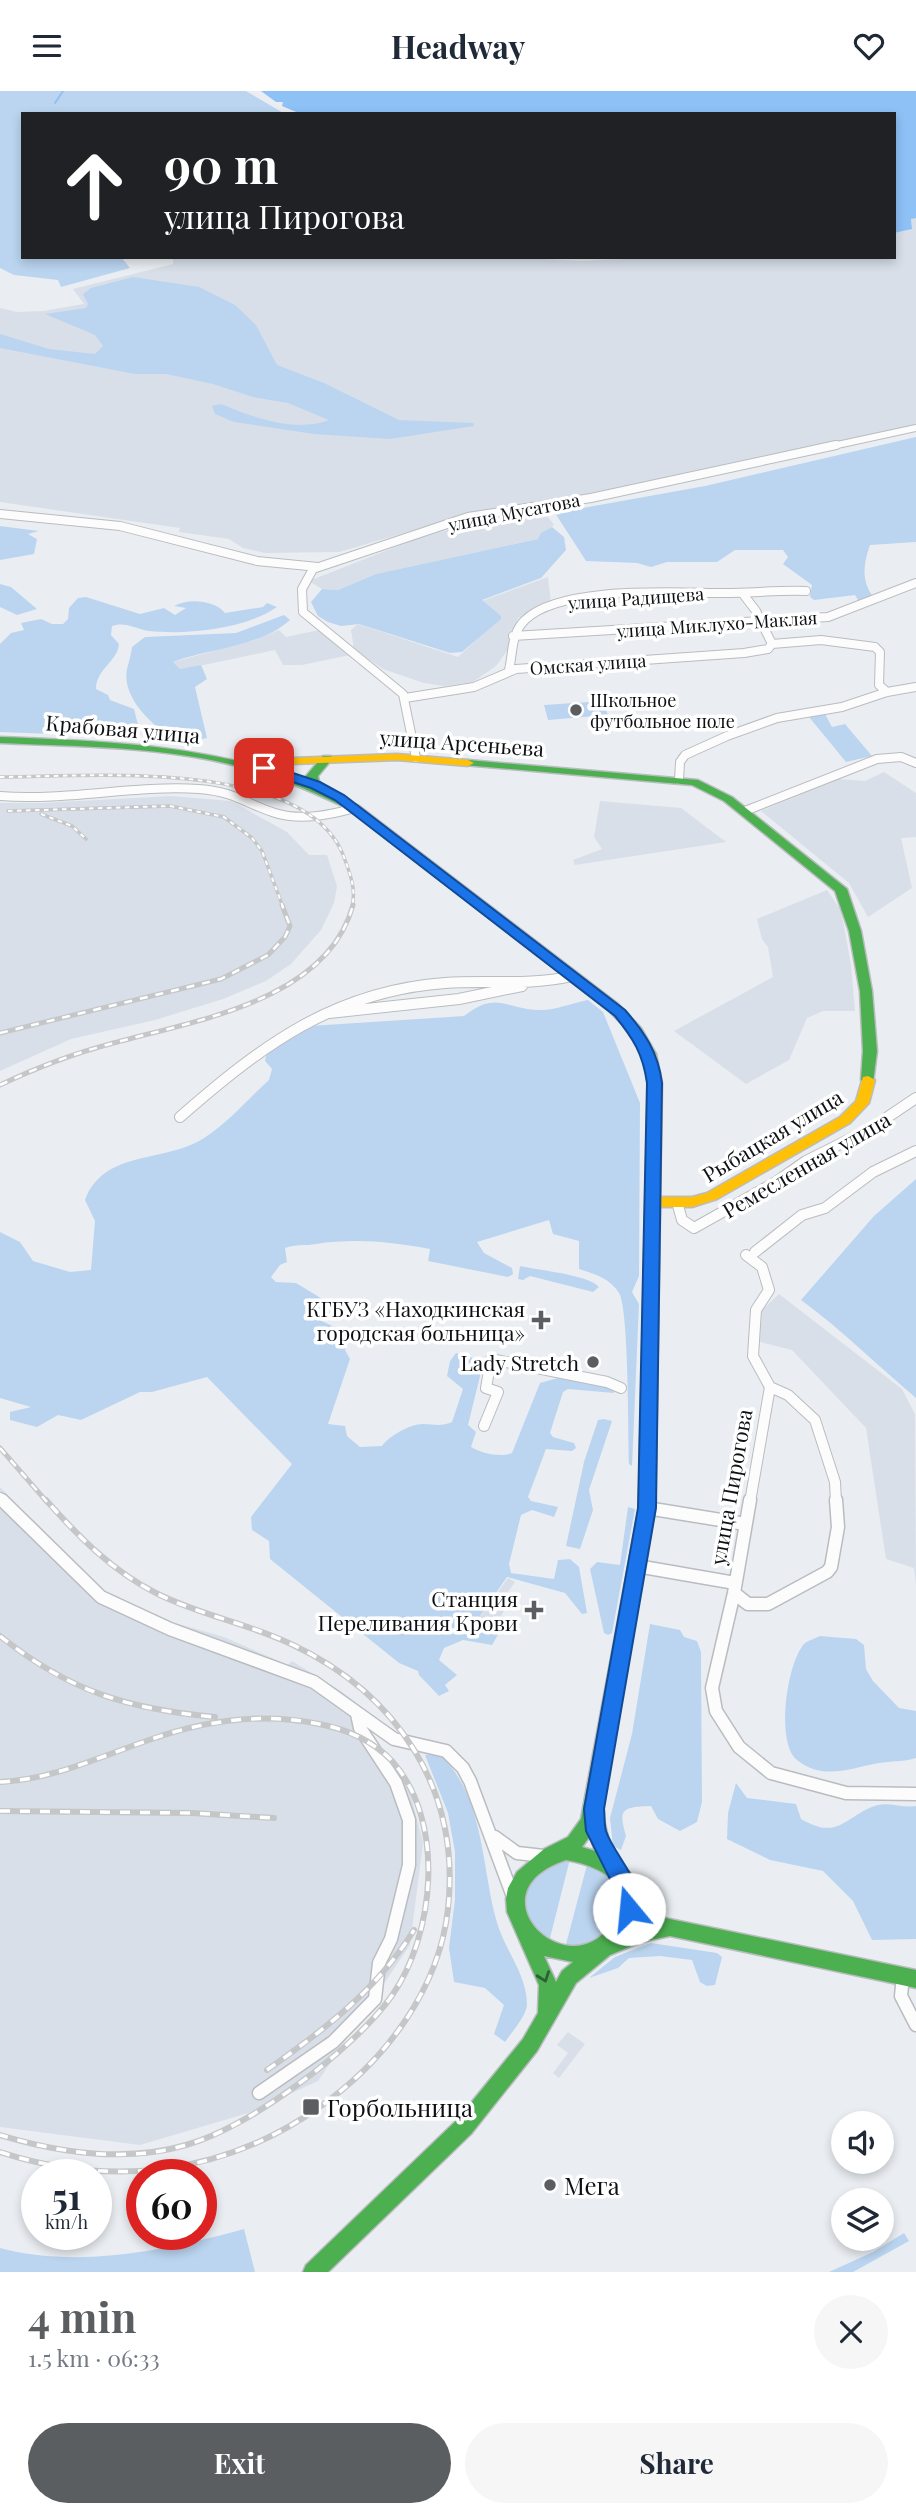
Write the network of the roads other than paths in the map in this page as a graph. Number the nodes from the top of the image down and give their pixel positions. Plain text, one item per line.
1 (916, 428) edge
2 (0, 514) edge
3 (318, 566) junction
4 (915, 583) edge
5 (806, 591) dead end
6 (743, 594) junction
7 (761, 621) junction
8 (513, 636) junction
9 (772, 644) junction
10 (509, 670) junction
11 (916, 687) edge
12 (887, 692) junction
13 (405, 698) junction
14 (0, 740) edge
15 (327, 758) junction
16 (416, 758) junction
17 (916, 762) edge
18 (242, 763) junction
19 (679, 780) junction
20 (315, 785) junction
21 (0, 796) edge
22 (355, 808) junction
23 (745, 811) junction
24 (572, 976) junction
25 (524, 982) junction
26 (314, 1015) junction
27 (916, 1098) edge
28 (180, 1117) dead end
29 (911, 1154) edge
30 (653, 1202) junction
31 (677, 1202) junction
32 (770, 1387) junction
33 (621, 1388) dead end
34 (484, 1426) dead end
35 (0, 1498) edge
36 (647, 1508) junction
37 (745, 1524) junction
38 (637, 1566) junction
39 (734, 1588) junction
40 (357, 1714) junction
41 (916, 1794) edge
42 (595, 1797) junction
43 (488, 1825) junction
44 (551, 1855) junction
45 (620, 1877) junction
46 (628, 1892) junction
47 (514, 1905) junction
48 (518, 1923) junction
49 (674, 1929) junction
50 (604, 1948) junction
51 (909, 1977) edge
52 (916, 2025) edge
53 (538, 2034) junction
54 (259, 2093) dead end
55 (313, 2272) edge

1 - 3 street, улица Мусатова
2 - 3 street
3 - 13 street
4 - 7 street, улица Миклухо-Маклая
5 - 6 street, улица Радищева
6 - 7 street
6 - 8 street, улица Радищева
7 - 8 street, улица Миклухо-Маклая
7 - 9 street
8 - 10 street
9 - 10 street, Омская улица
9 - 12 street, Омская улица
10 - 13 street, Омская улица
11 - 12 street
12 - 19 street
13 - 16 street
14 - 18 main road, Крабовая улица
15 - 16 main road, улица Арсеньева
15 - 18 main road, улица Арсеньева
15 - 20 main road
16 - 19 main road, улица Арсеньева
17 - 23 street
18 - 20 main road
19 - 23 main road, улица Арсеньева
20 - 22 main road
21 - 22 street
22 - 24 main road
23 - 31 main road, Рыбацкая улица
24 - 25 street
24 - 30 main road
25 - 26 street
25 - 26 street
26 - 28 street
27 - 31 street, Ремесленная улица
29 - 32 street, улица Пирогова
30 - 31 main road, Рыбацкая улица
30 - 36 main road
32 - 37 street, улица Пирогова
32 - 39 street, улица Пирогова
33 - 34 street
35 - 40 street
36 - 37 street
36 - 38 main road
37 - 39 street, улица Пирогова
38 - 39 street
38 - 42 main road
39 - 41 street, улица Пирогова
40 - 43 street
40 - 54 street
42 - 44 main road
42 - 45 main road
43 - 44 street
43 - 47 street
44 - 45 main road
44 - 47 main road
45 - 46 main road
46 - 49 main road
46 - 50 main road
47 - 48 main road
48 - 50 main road
48 -> 53 main road
49 - 50 main road
49 - 51 main road
50 - 53 main road
51 - 52 street
53 - 55 main road

